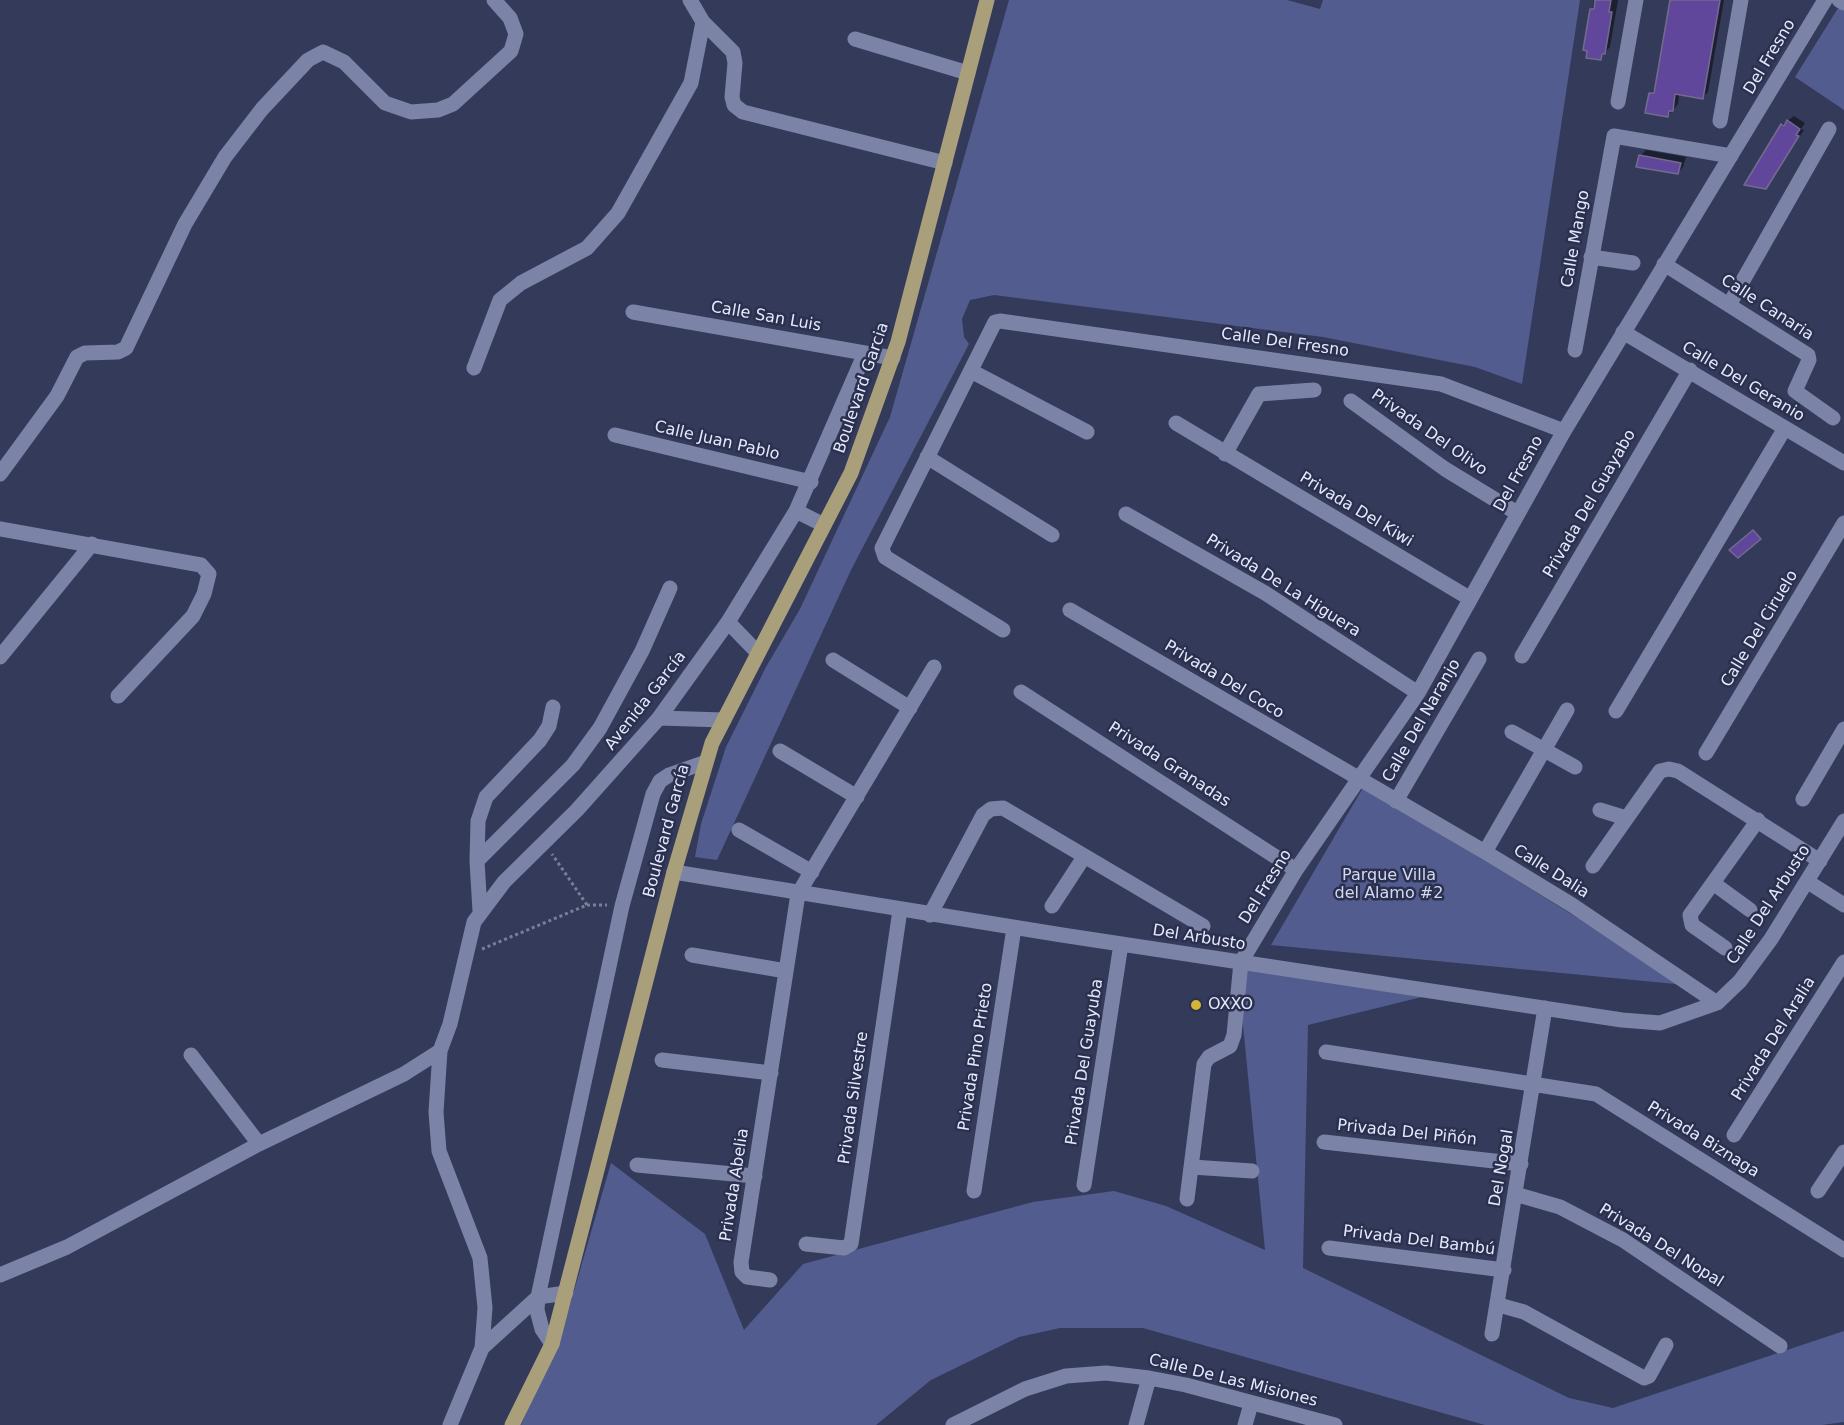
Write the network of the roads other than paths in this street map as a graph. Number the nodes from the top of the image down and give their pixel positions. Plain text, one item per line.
1 (494, 0) edge
2 (690, 0) edge
3 (987, 0) edge
4 (1636, 0) edge
5 (1742, 0) edge
6 (1825, 0) edge
7 (1839, 0) edge
8 (1844, 3) edge
9 (703, 22) junction
10 (855, 39) dead end
11 (968, 73) junction
12 (1618, 102) dead end
13 (1720, 121) dead end
14 (1829, 129) dead end
15 (1731, 156) junction
16 (945, 163) junction
17 (1591, 256) junction
18 (1633, 263) dead end
19 (1664, 264) junction
20 (1729, 305) junction
21 (633, 312) dead end
22 (1623, 332) junction
23 (1575, 350) dead end
24 (865, 353) junction
25 (893, 358) junction
26 (474, 368) dead end
27 (1690, 370) junction
28 (971, 371) junction
29 (1314, 390) dead end
30 (1352, 401) dead end
31 (1833, 418) dead end
32 (1176, 423) dead end
33 (1785, 428) junction
34 (1563, 431) junction
35 (1087, 432) dead end
36 (615, 435) dead end
37 (1225, 454) junction
38 (927, 457) junction
39 (1844, 463) edge
40 (0, 474) edge
41 (811, 482) junction
42 (796, 511) junction
43 (1517, 513) junction
44 (1126, 514) dead end
45 (1844, 523) edge
46 (824, 525) junction
47 (0, 529) edge
48 (1052, 535) dead end
49 (92, 544) junction
50 (670, 588) dead end
51 (1469, 598) junction
52 (1070, 610) dead end
53 (728, 622) junction
54 (1003, 630) dead end
55 (758, 653) junction
56 (1522, 656) dead end
57 (0, 657) edge
58 (1479, 659) dead end
59 (833, 660) dead end
60 (934, 667) dead end
61 (1021, 692) dead end
62 (1418, 693) junction
63 (118, 696) dead end
64 (553, 707) dead end
65 (909, 708) junction
66 (1567, 710) dead end
67 (1616, 711) dead end
68 (659, 718) junction
69 (724, 720) junction
70 (1844, 729) edge
71 (1512, 732) dead end
72 (780, 751) dead end
73 (1545, 752) junction
74 (1706, 753) dead end
75 (706, 762) junction
76 (1575, 767) dead end
77 (1359, 781) junction
78 (856, 797) junction
79 (1803, 799) dead end
80 (1396, 801) junction
81 (1600, 810) dead end
82 (1626, 818) junction
83 (1758, 820) junction
84 (1844, 821) edge
85 (739, 830) dead end
86 (1485, 852) junction
87 (1084, 857) junction
88 (477, 861) junction
89 (1820, 861) junction
90 (1593, 866) dead end
91 (1296, 870) junction
92 (674, 872) junction
93 (812, 872) junction
94 (1808, 882) junction
95 (1713, 883) junction
96 (798, 894) junction
97 (1844, 905) edge
98 (1052, 906) dead end
99 (900, 910) junction
100 (1750, 910) dead end
101 (480, 911) junction
102 (930, 915) junction
103 (1203, 926) dead end
104 (1014, 928) junction
105 (1121, 944) junction
106 (1725, 948) dead end
107 (692, 955) dead end
108 (1241, 962) junction
109 (1844, 962) edge
110 (786, 970) junction
111 (1717, 1003) junction
112 (1545, 1008) junction
113 (440, 1051) junction
114 (1326, 1052) dead end
115 (191, 1055) dead end
116 (662, 1060) dead end
117 (771, 1073) junction
118 (1534, 1082) junction
119 (1734, 1135) dead end
120 (1324, 1142) dead end
121 (259, 1144) junction
122 (1844, 1152) edge
123 (1521, 1164) junction
124 (637, 1165) dead end
125 (1192, 1167) junction
126 (1252, 1172) dead end
127 (755, 1176) junction
128 (1084, 1185) dead end
129 (974, 1191) dead end
130 (1818, 1191) dead end
131 (1515, 1194) junction
132 (1187, 1199) dead end
133 (806, 1244) dead end
134 (1329, 1248) dead end
135 (1844, 1250) edge
136 (1504, 1270) junction
137 (0, 1275) edge
138 (770, 1280) dead end
139 (566, 1293) junction
140 (538, 1297) junction
141 (1499, 1305) junction
142 (1492, 1334) dead end
143 (552, 1344) junction
144 (1666, 1346) dead end
145 (1780, 1346) dead end
146 (482, 1348) junction
147 (1149, 1378) junction
148 (1251, 1404) junction
149 (956, 1424) edge
150 (450, 1425) edge
151 (512, 1425) edge
152 (1136, 1425) edge
153 (1245, 1425) edge
154 (1335, 1425) edge

1 - 40 street
2 - 9 street
3 - 11 main road, Boulevard Garcia
4 - 12 street
5 - 13 street
6 - 15 street, Del Fresno
7 - 8 street
9 - 16 street
9 - 26 street
10 - 11 street
11 - 16 main road, Boulevard Garcia
14 - 20 street
15 - 17 street, Calle Mango
15 - 19 street, Del Fresno
16 - 25 main road, Boulevard Garcia
17 - 18 street
17 - 23 street, Calle Mango
19 - 20 street, Calle Canaria
19 - 22 street, Del Fresno
20 - 31 street, Calle Canaria
21 - 24 street, Calle San Luis
22 - 27 street, Calle Del Geranio
22 - 34 street, Del Fresno
24 - 25 street, Calle San Luis
24 - 41 street, Avenida García
25 - 46 main road, Boulevard Garcia
27 - 33 street, Calle Del Geranio
27 - 56 street, Privada Del Guayabo
28 - 34 street, Calle Del Fresno
28 - 35 street
28 - 38 street
29 - 37 street
30 - 43 street, Privada Del Olivo
32 - 37 street, Privada Del Kiwi
33 - 39 street, Calle Del Geranio
33 - 67 street
34 - 43 street, Del Fresno
36 - 41 street, Calle Juan Pablo
37 - 51 street, Privada Del Kiwi
38 - 48 street
38 - 54 street
41 - 42 street, Avenida García
42 - 46 street
42 - 53 street, Avenida García
43 - 51 street, Del Fresno
44 - 62 street, Privada De La Higuera
45 - 74 street, Calle Del Ciruelo
46 - 55 main road, Boulevard Garcia
47 - 49 street
49 - 57 street
49 - 63 street
50 - 88 street
51 - 62 street, Del Fresno
52 - 77 street, Privada Del Coco
53 - 55 street
53 - 68 street, Avenida García
55 - 69 main road, Boulevard Garcia
58 - 80 street, Calle Del Naranjo
59 - 65 street
60 - 65 street
61 - 91 street, Privada Granadas
62 - 77 street, Del Fresno
64 - 88 street
65 - 78 street
66 - 73 street
68 - 69 street
68 - 101 street, Avenida García
69 - 75 main road, Boulevard Garcia
70 - 79 street
71 - 73 street
72 - 78 street
73 - 76 street
73 - 86 street
75 - 92 main road, Boulevard García
75 - 140 street, Boulevard García
77 - 80 street, Calle Dalia
77 - 91 street, Del Fresno
78 - 93 street
80 - 86 street, Calle Dalia
81 - 82 street
82 - 83 street
82 - 90 street
83 - 89 street
83 - 95 street
84 - 89 street, Calle Del Arbusto
85 - 93 street
86 - 111 street, Calle Dalia
87 - 98 street
87 - 102 street
87 - 103 street
88 - 101 street
89 - 94 street, Calle Del Arbusto
91 - 108 street, Del Fresno
92 - 96 street, Del Arbusto
92 - 139 main road, Boulevard García
93 - 96 street
94 - 97 street
94 - 111 street, Calle Del Arbusto
95 - 100 street
95 - 106 street
96 - 99 street, Del Arbusto
96 - 110 street, Privada Abelia
99 - 102 street, Del Arbusto
99 - 133 street, Privada Silvestre
101 - 113 street, Avenida García
102 - 104 street, Del Arbusto
104 - 105 street, Del Arbusto
104 - 129 street, Privada Pino Prieto
105 - 108 street, Del Arbusto
105 - 128 street, Privada Del Guayuba
107 - 110 street
108 - 112 street, Del Arbusto
108 - 125 street
109 - 119 street, Privada Del Aralia
110 - 117 street, Privada Abelia
111 - 112 street, Del Arbusto
112 - 118 street, Del Nogal
113 - 121 street
113 - 146 street, Avenida García
114 - 118 street, Privada Biznaga
115 - 121 street
116 - 117 street
117 - 127 street, Privada Abelia
118 - 123 street, Del Nogal
118 - 135 street, Privada Biznaga
120 - 123 street, Privada Del Piñón
121 - 137 street
122 - 130 street
123 - 131 street, Del Nogal
124 - 127 street
125 - 126 street
125 - 132 street
127 - 138 street, Privada Abelia
131 - 136 street, Del Nogal
131 - 145 street, Privada Del Nopal
134 - 136 street, Privada Del Bambú
136 - 141 street, Del Nogal
139 - 140 street
139 - 143 main road, Boulevard García
140 - 143 street, Boulevard García
140 - 146 street
141 - 142 street, Del Nogal
141 - 144 street
143 - 151 main road, Boulevard García
146 - 150 street
147 - 148 street, Calle De Las Misiones
147 - 149 street, Calle De Las Misiones
147 - 152 street
148 - 153 street
148 - 154 street, Calle De Las Misiones

